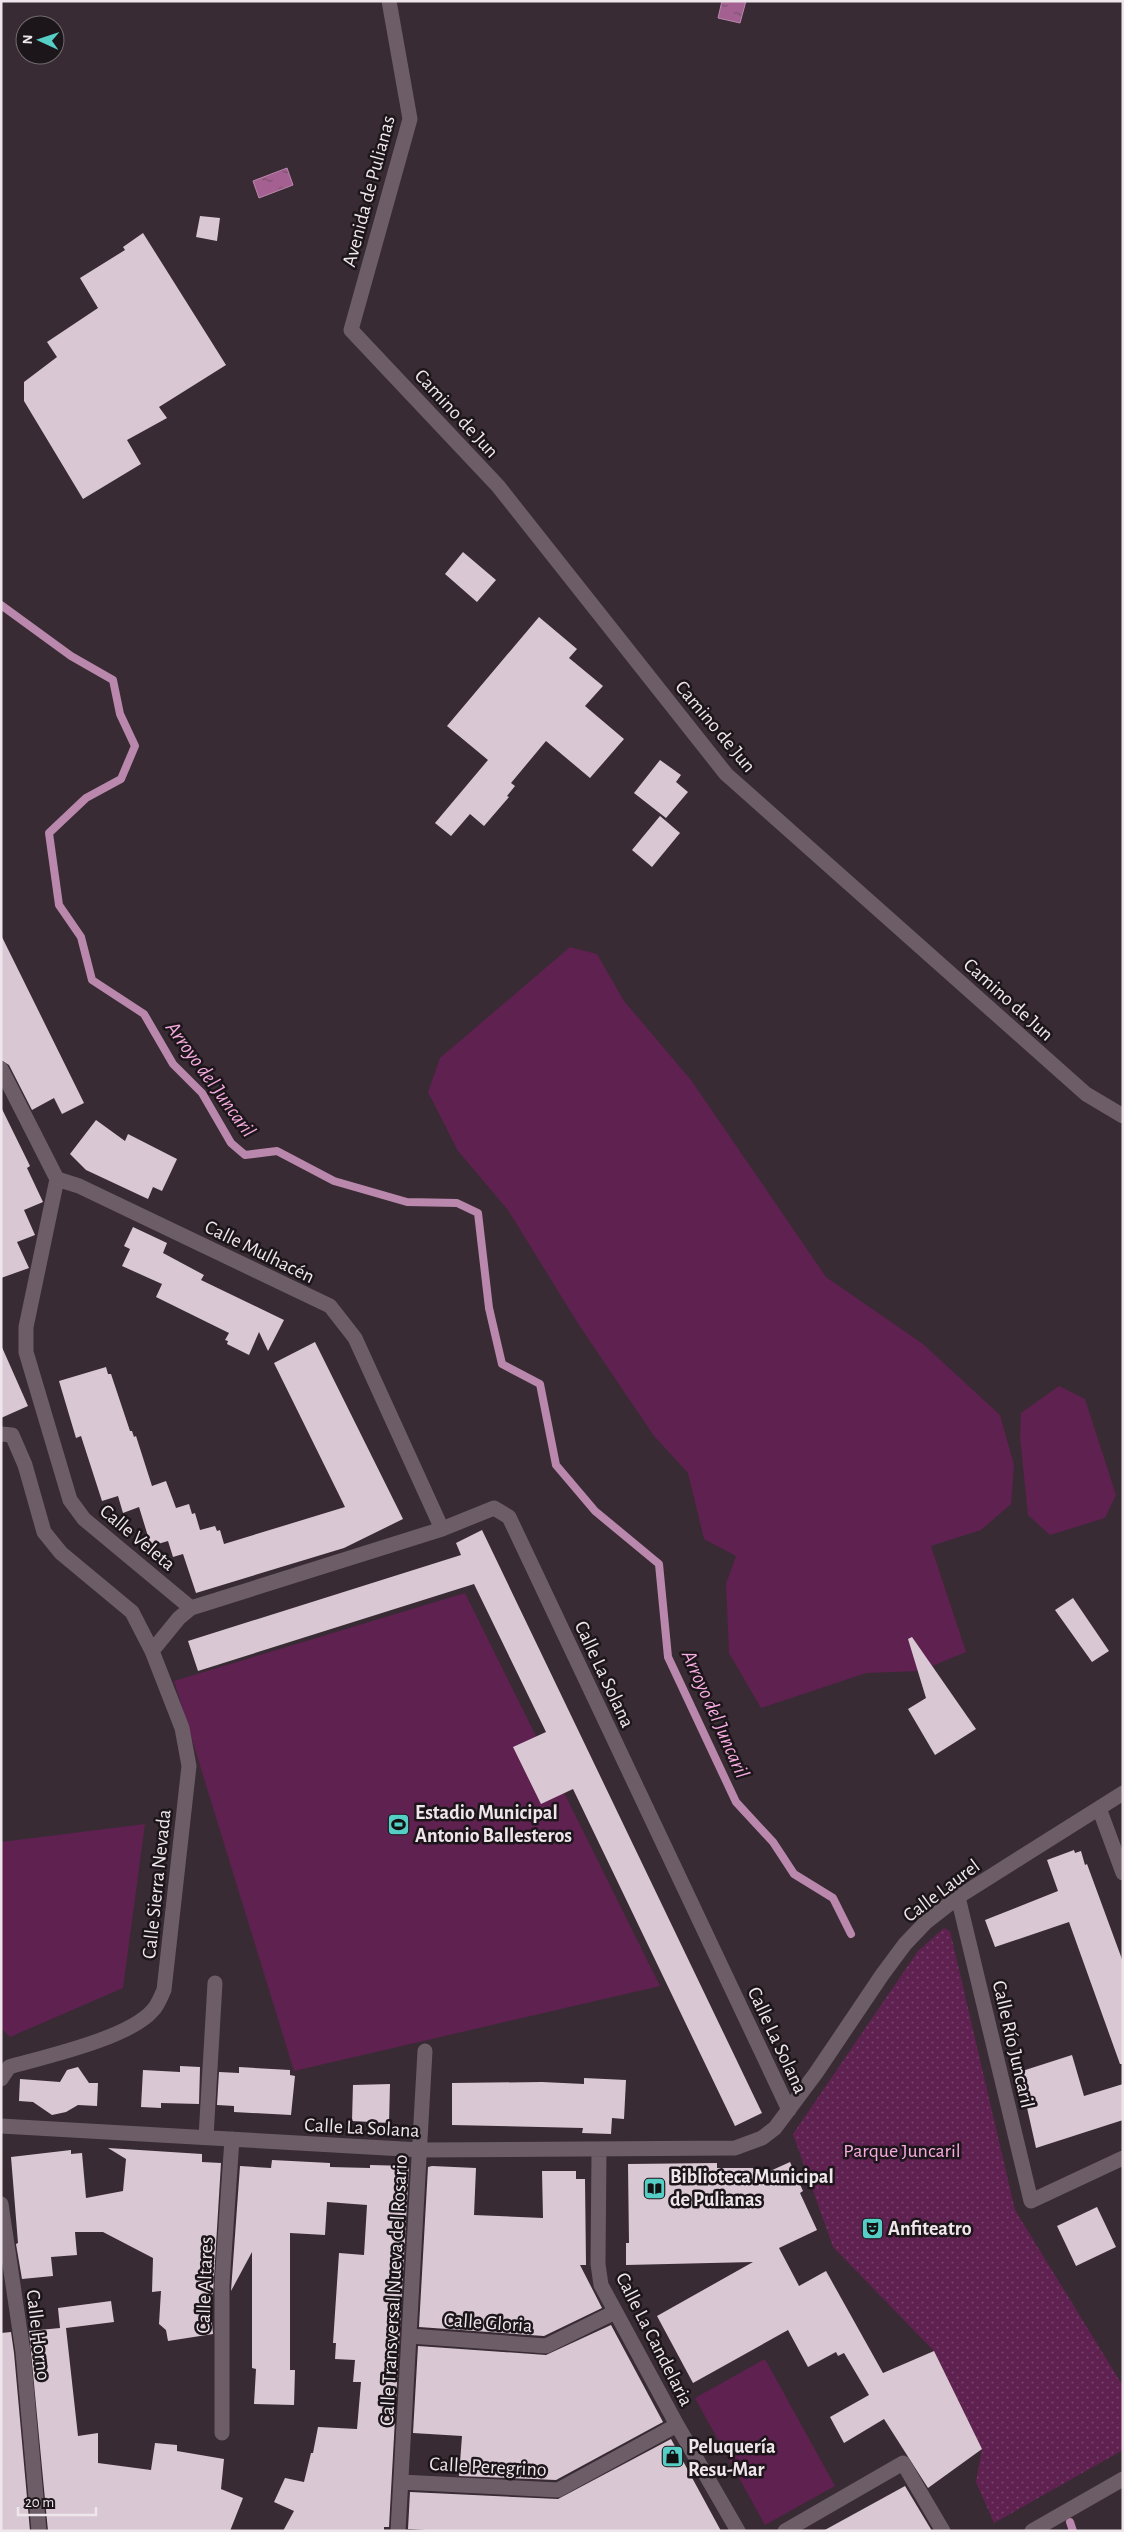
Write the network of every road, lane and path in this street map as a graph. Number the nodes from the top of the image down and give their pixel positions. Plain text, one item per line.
1 (389, 1) edge
2 (351, 330) joint
3 (1, 1070) edge
4 (1123, 1116) edge
5 (57, 1179) junction
6 (1, 1434) edge
7 (442, 1529) junction
8 (191, 1608) junction
9 (152, 1651) junction
10 (1123, 1793) edge
11 (1100, 1808) junction
12 (1123, 1872) edge
13 (958, 1897) junction
14 (215, 1983) dead end
15 (426, 2051) dead end
16 (1, 2079) edge
17 (789, 2110) junction
18 (1, 2126) edge
19 (206, 2137) junction
20 (232, 2139) junction
21 (421, 2150) junction
22 (599, 2150) junction
23 (1123, 2158) edge
24 (1, 2204) edge
25 (615, 2312) junction
26 (410, 2336) junction
27 (677, 2425) junction
28 (222, 2433) dead end
29 (1123, 2479) edge
30 (401, 2482) junction
31 (39, 2531) edge
32 (398, 2531) edge
33 (738, 2531) edge
34 (784, 2531) edge
35 (943, 2531) edge
36 (1032, 2531) edge

1 - 2 street, Avenida de Pulianas
2 - 4 street, Camino de Jun
3 - 5 street
5 - 7 street, Calle Mulhacén
5 - 8 street, Calle Veleta
6 - 9 street, Calle Sierra Nevada
7 - 8 street
7 - 17 street, Calle La Solana
8 - 9 street
9 - 16 street, Calle Sierra Nevada
10 - 11 street, Calle Laurel
11 - 12 street
11 - 13 street, Calle Laurel
13 - 17 street, Calle Laurel
13 - 23 street, Calle Río Juncaril
14 - 19 street
15 - 21 street, Calle Transversal Nueva del Rosario
17 - 22 street, Calle La Solana
18 - 19 street, Calle La Solana
19 - 20 street, Calle La Solana
20 - 21 street, Calle La Solana
20 - 28 street, Calle Altares
21 - 22 street, Calle La Solana
21 - 26 street, Calle Transversal Nueva del Rosario
22 - 25 street, Calle La Candelaria
24 - 31 street, Calle Horno
25 - 26 street, Calle Gloria
25 - 27 street, Calle La Candelaria
26 - 30 street, Calle Transversal Nueva del Rosario
27 - 30 street, Calle Peregrino
27 - 33 street, Calle La Candelaria
29 - 36 street
30 - 32 street, Calle Transversal Nueva del Rosario
34 - 35 street

